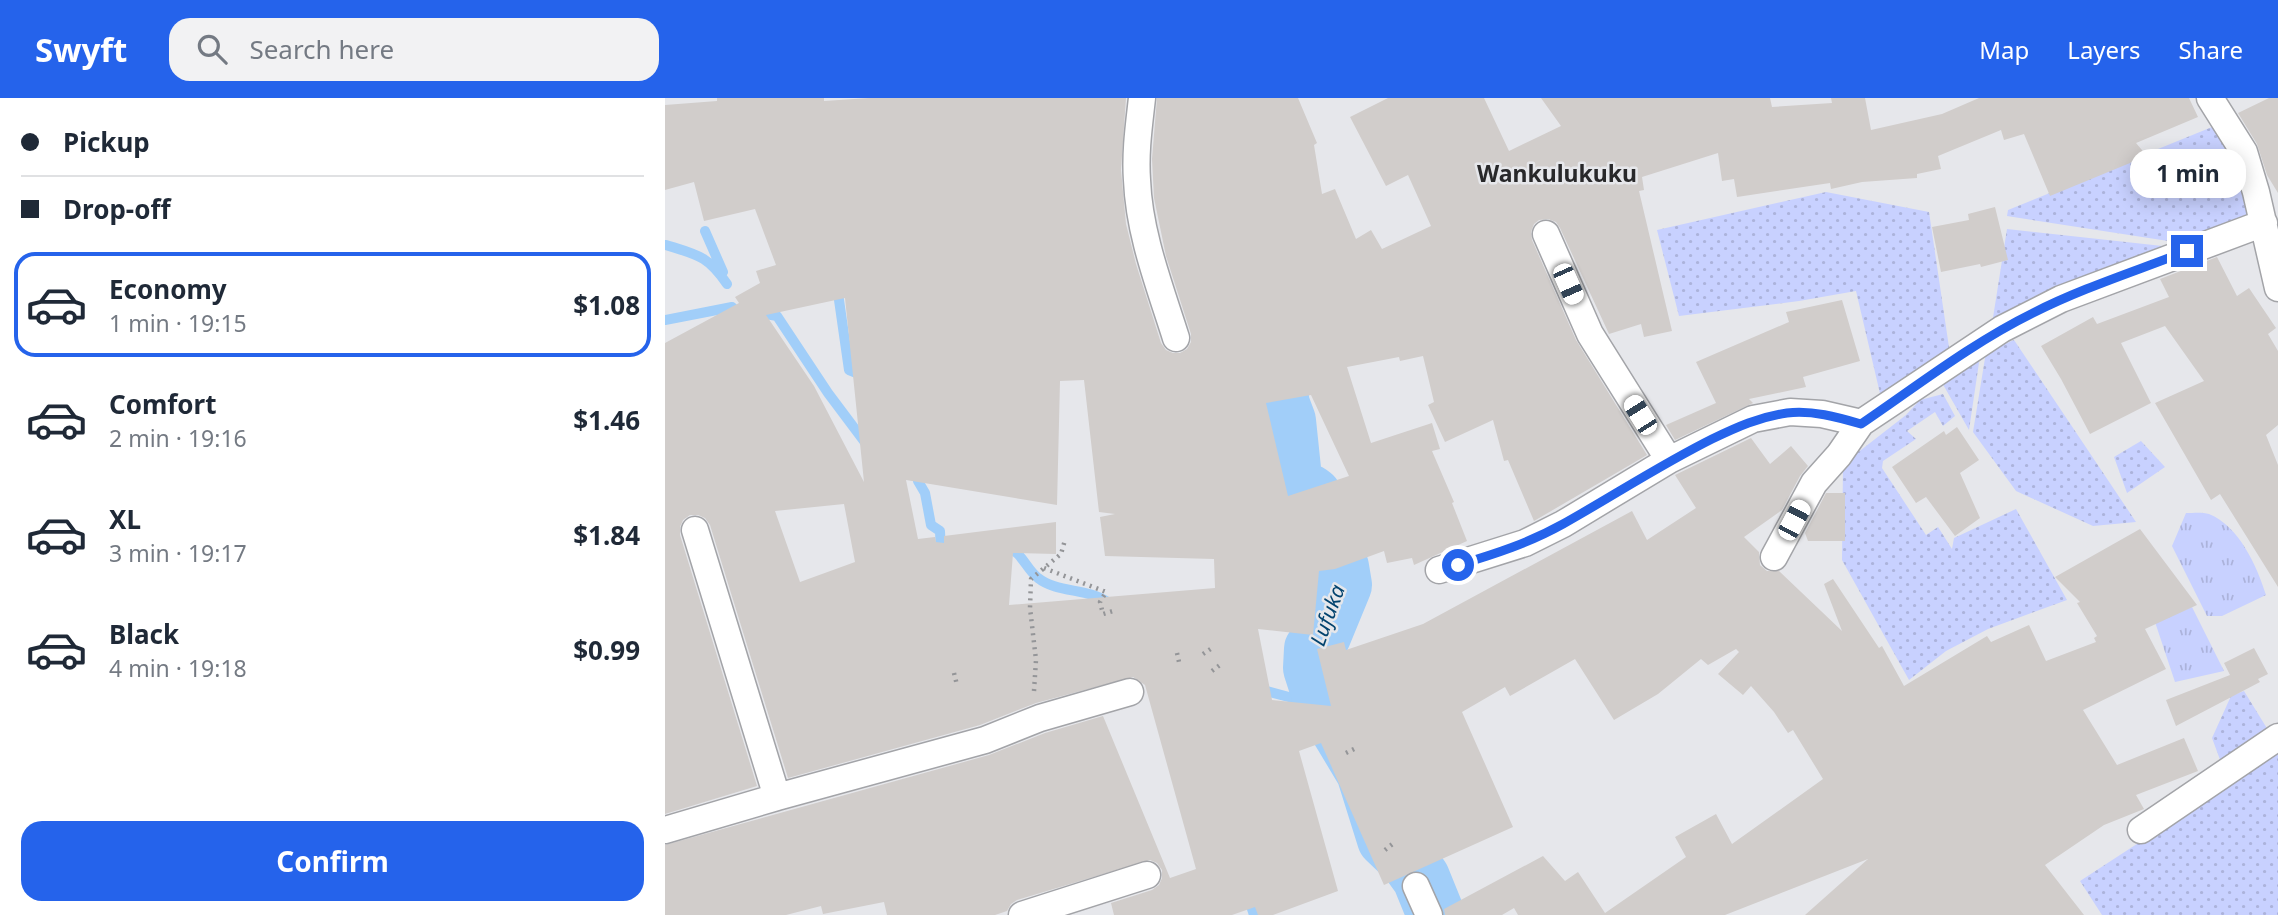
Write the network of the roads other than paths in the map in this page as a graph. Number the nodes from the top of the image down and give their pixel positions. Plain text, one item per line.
1 (1142, 98) edge
2 (2210, 98) edge
3 (2264, 223) junction
4 (1546, 234) dead end
5 (2278, 288) edge
6 (1176, 338) dead end
7 (1861, 424) junction
8 (1669, 460) junction
9 (695, 530) dead end
10 (1774, 557) dead end
11 (1439, 570) dead end
12 (1130, 692) dead end
13 (2278, 737) edge
14 (777, 797) junction
15 (665, 830) edge
16 (2141, 830) dead end
17 (1147, 875) dead end
18 (1416, 886) dead end
19 (1022, 915) edge
20 (1429, 915) edge

1 - 6 street
2 - 3 street
3 - 5 street
3 - 7 street
4 - 8 street
7 - 8 street
7 - 10 street
8 - 11 street
9 - 14 street
12 - 14 street
13 - 16 street
14 - 15 street
17 - 19 street
18 - 20 street

